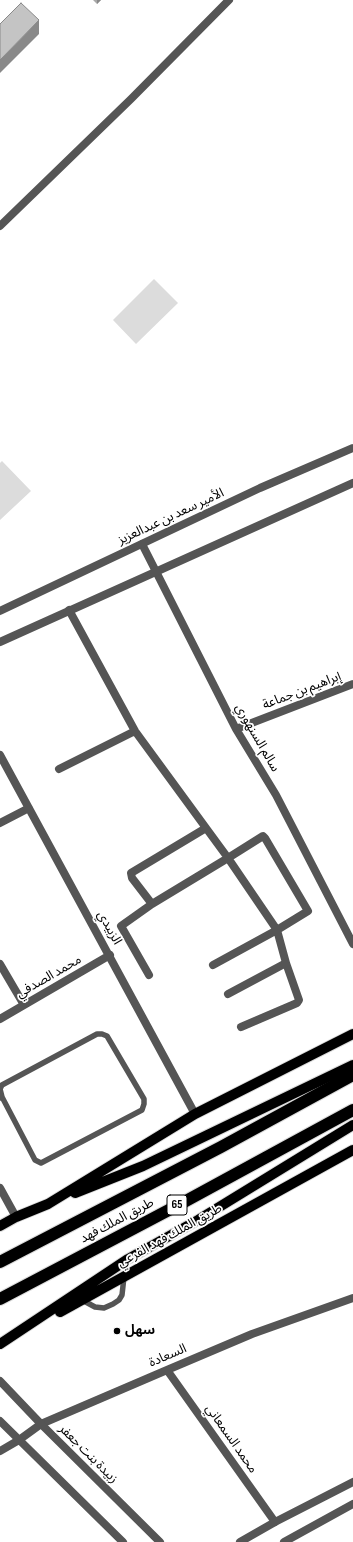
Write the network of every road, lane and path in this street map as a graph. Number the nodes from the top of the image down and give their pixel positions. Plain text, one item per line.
1 (229, 0) edge
2 (0, 226) edge
3 (353, 448) edge
4 (353, 483) edge
5 (142, 544) junction
6 (155, 571) junction
7 (69, 610) junction
8 (0, 611) edge
9 (0, 642) edge
10 (353, 684) edge
11 (236, 729) junction
12 (135, 731) junction
13 (0, 755) edge
14 (59, 769) dead end
15 (29, 808) junction
16 (0, 823) edge
17 (206, 828) junction
18 (228, 858) junction
19 (152, 904) junction
20 (277, 930) junction
21 (353, 944) edge
22 (110, 955) junction
23 (286, 963) junction
24 (0, 964) edge
25 (213, 965) dead end
26 (149, 975) dead end
27 (228, 994) dead end
28 (24, 1005) junction
29 (0, 1019) edge
30 (241, 1027) dead end
31 (353, 1034) edge
32 (353, 1065) edge
33 (353, 1075) edge
34 (1, 1097) edge
35 (353, 1110) edge
36 (195, 1114) junction
37 (353, 1124) edge
38 (353, 1150) edge
39 (0, 1188) edge
40 (48, 1204) junction
41 (16, 1217) junction
42 (0, 1226) edge
43 (0, 1262) edge
44 (124, 1276) junction
45 (353, 1298) edge
46 (0, 1299) edge
47 (82, 1299) junction
48 (0, 1344) edge
49 (167, 1370) junction
50 (0, 1381) edge
51 (0, 1421) edge
52 (41, 1424) junction
53 (19, 1440) junction
54 (0, 1451) edge
55 (353, 1482) edge
56 (353, 1504) edge
57 (275, 1522) junction
58 (123, 1542) edge
59 (160, 1542) edge
60 (240, 1542) edge
61 (284, 1542) edge

1 - 2 street
3 - 5 street, الأمير سعد بن عبدالعزيز
4 - 6 street
5 - 6 street, سالم السنهوري
5 - 8 street, الأمير سعد بن عبدالعزيز
6 - 7 street
6 - 11 street, سالم السنهوري
7 - 9 street
7 - 12 street
10 - 11 street, إبراهيم بن جماعة
11 - 21 street, سالم السنهوري
12 - 14 street
12 - 17 street
13 - 15 street, الزبيدي
15 - 16 street
15 - 22 street, الزبيدي
17 - 18 street
17 - 19 street
18 - 19 street
18 - 20 street
18 - 20 street
19 - 26 street
20 - 23 street
20 - 25 street
22 - 28 street, محمد الصدفي
22 - 36 street, الزبيدي
23 - 27 street
23 - 30 street
24 - 28 street
28 - 29 street, محمد الصدفي
31 - 36 main road
32 - 40 main road
33 - 43 highway, طريق الملك فهد / 65
34 - 34 lane
35 - 46 highway, طريق الملك فهد / 65
36 - 40 main road
37 - 48 main road
38 - 44 main road, طريق الملك فهد الفرعي
39 - 41 street
40 - 41 main road
41 - 42 main road
44 - 47 main road, طريق الملك فهد الفرعي
44 - 47 lane
45 - 49 street, السعادة
47 - 48 main road, طريق الملك فهد الفرعي
49 - 52 street, السعادة
49 - 57 street, محمد السمعاني
50 - 52 street, زبيدة بنت جعفر
51 - 53 street
52 - 53 street, السعادة
52 - 59 street, زبيدة بنت جعفر
53 - 54 street, السعادة
53 - 58 street
55 - 57 street
56 - 61 street
57 - 60 street

